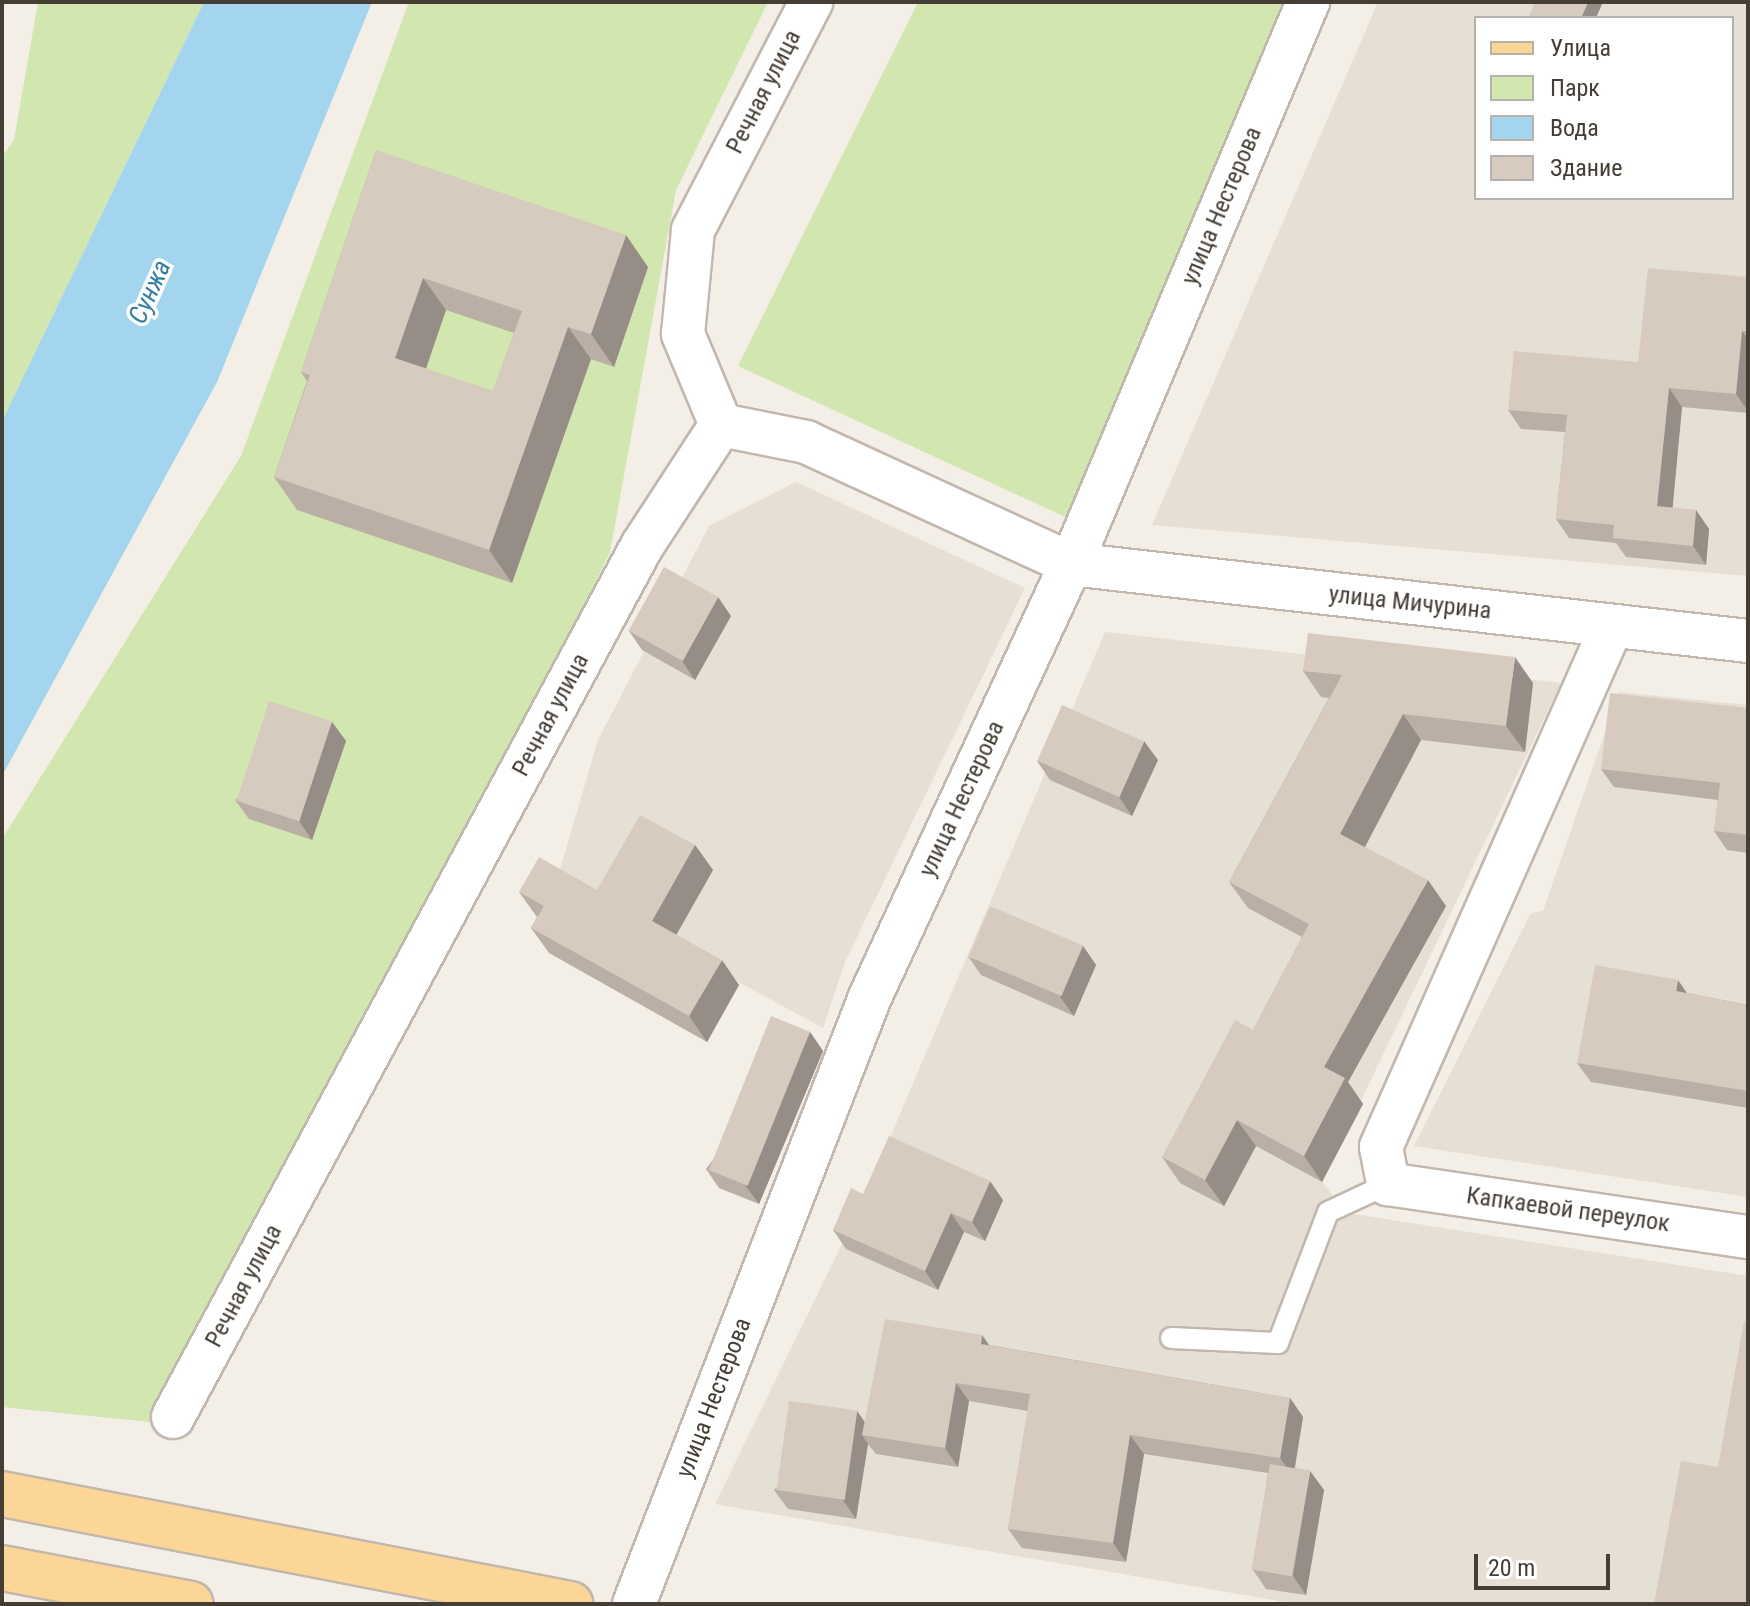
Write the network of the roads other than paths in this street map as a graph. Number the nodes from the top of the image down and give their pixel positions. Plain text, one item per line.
1 (811, 2) edge
2 (1308, 2) edge
3 (721, 425) junction
4 (1071, 564) junction
5 (1612, 626) junction
6 (1748, 641) edge
7 (1388, 1184) junction
8 (1748, 1237) edge
9 (1171, 1338) dead end
10 (173, 1417) dead end
11 (2, 1494) edge
12 (2, 1568) edge
13 (191, 1604) edge
14 (570, 1604) edge
15 (634, 1604) edge

1 - 3 street, Речная улица
2 - 4 street, улица Нестерова
3 - 4 street, улица Мичурина
3 - 10 street, Речная улица
4 - 5 street, улица Мичурина
4 - 15 street, улица Нестерова
5 - 6 street, улица Мичурина
5 - 7 street
7 - 8 street, Капкаевой переулок
7 - 9 lane
11 - 14 main road
12 - 13 main road

